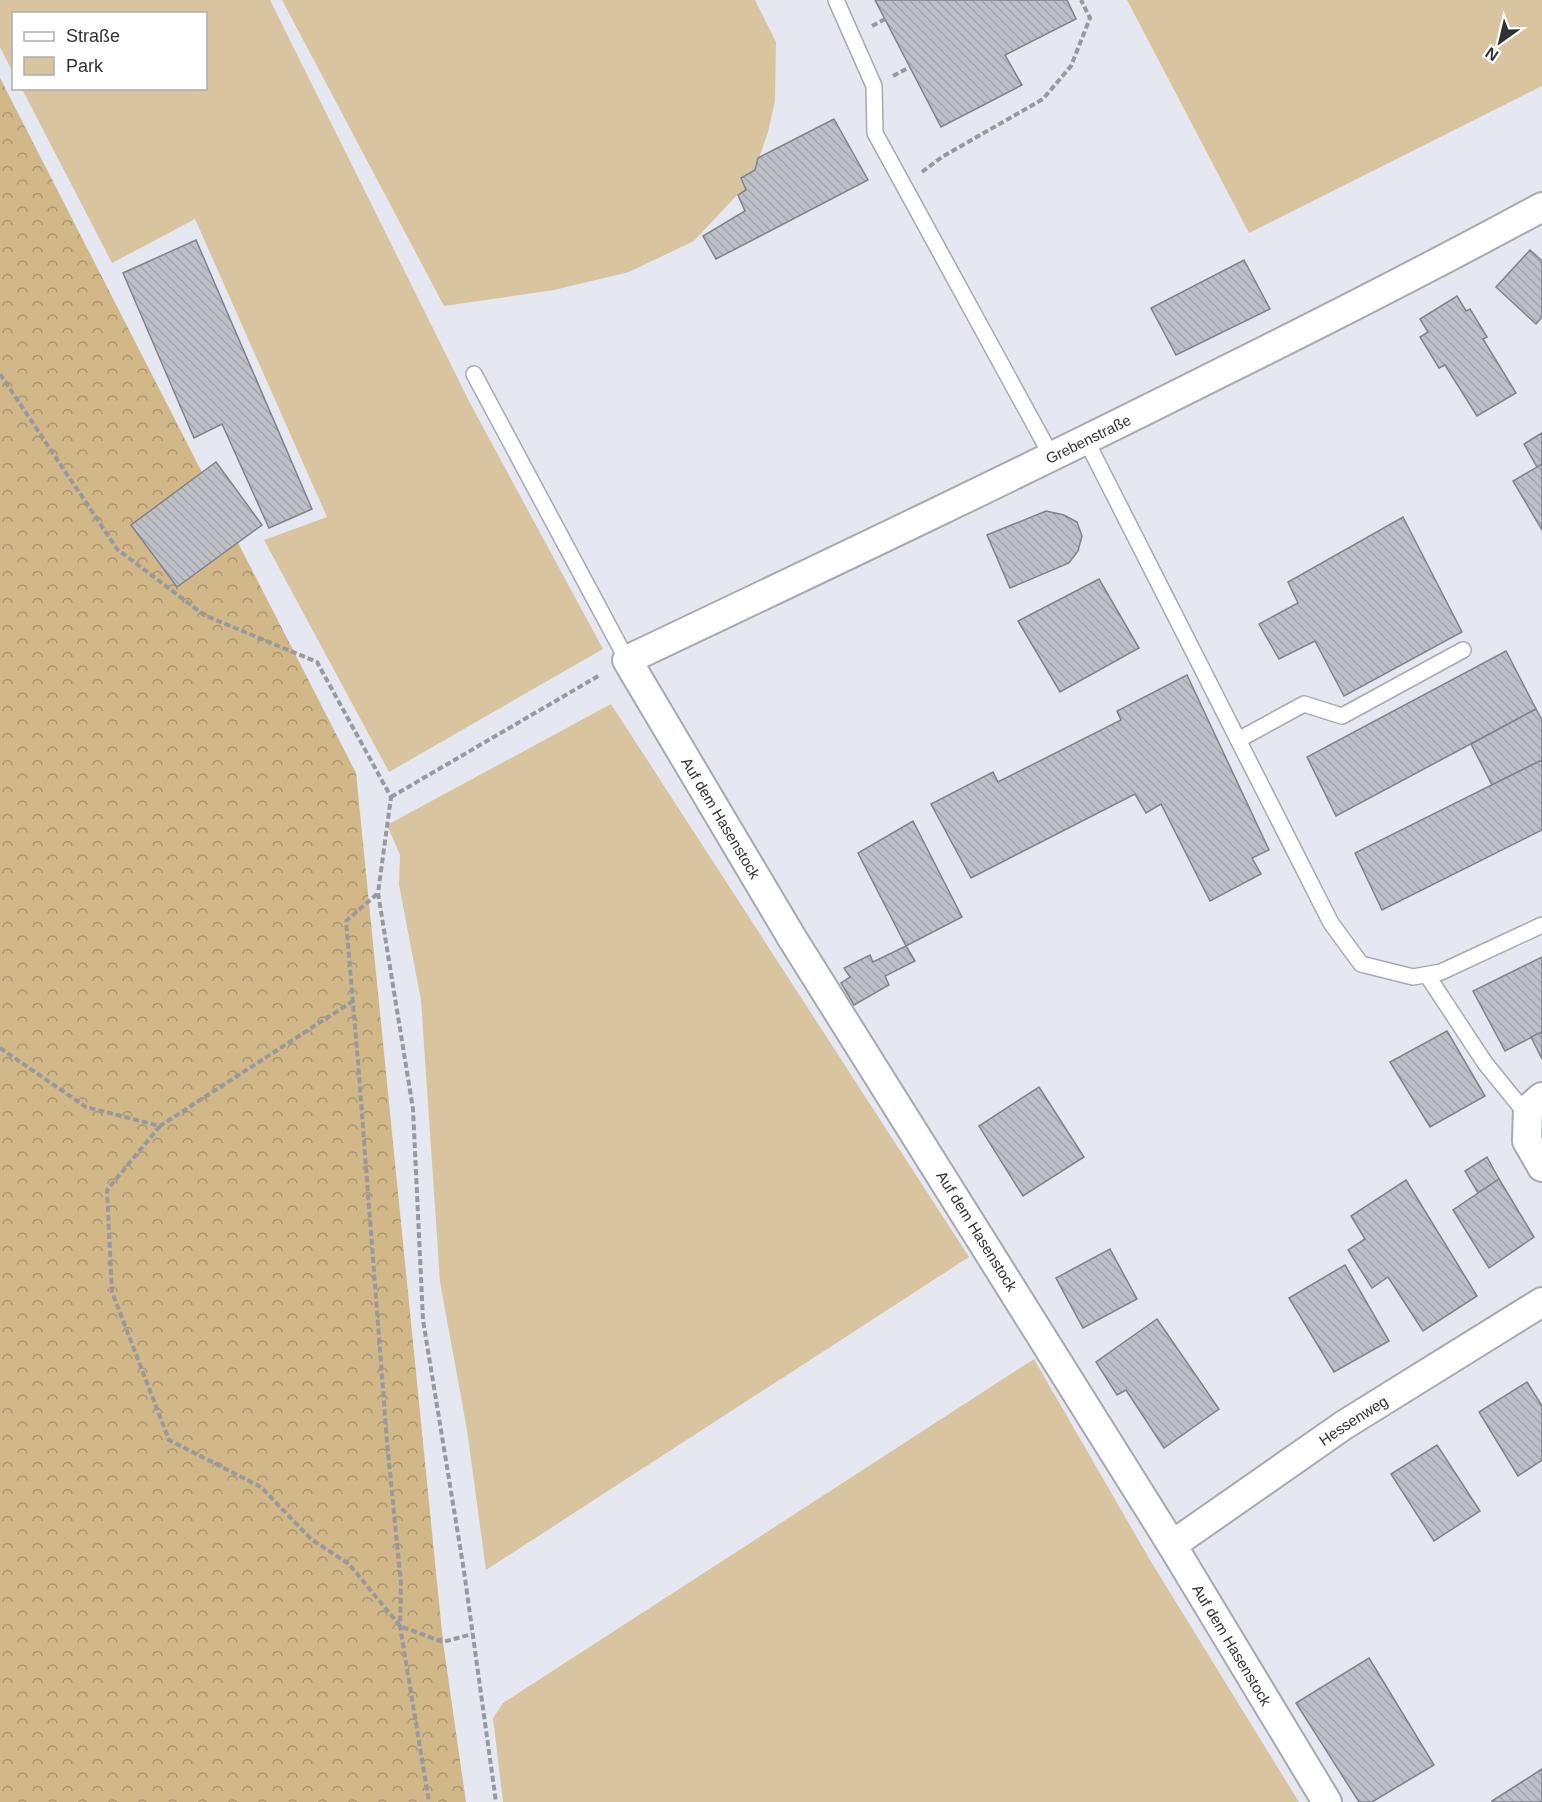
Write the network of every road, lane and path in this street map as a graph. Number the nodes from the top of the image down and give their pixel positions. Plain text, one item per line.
1 (836, 0) edge
2 (1081, 0) edge
3 (904, 185) junction
4 (1542, 207) edge
5 (0, 374) edge
6 (474, 374) dead end
7 (1086, 441) junction
8 (1052, 456) junction
9 (1463, 650) dead end
10 (627, 660) junction
11 (1238, 740) junction
12 (391, 797) junction
13 (378, 893) junction
14 (1542, 924) edge
15 (1427, 975) junction
16 (353, 1001) junction
17 (0, 1048) edge
18 (1535, 1106) edge
19 (160, 1126) junction
20 (1542, 1167) edge
21 (1542, 1302) edge
22 (1172, 1545) junction
23 (400, 1626) junction
24 (472, 1634) junction
25 (429, 1802) edge
26 (496, 1802) edge
27 (1327, 1802) edge

1 - 3 lane
2 - 3 path
3 - 8 lane
4 - 7 street, Grebenstraße
5 - 12 path
6 - 10 lane
7 - 8 street, Grebenstraße
7 - 11 lane
8 - 10 street, Grebenstraße
9 - 11 lane
10 - 12 path
10 - 22 street, Auf dem Hasenstock
11 - 15 lane
12 - 13 path
13 - 16 path
13 - 24 path
14 - 15 lane
15 - 18 lane
16 - 19 path
16 - 23 path
17 - 19 path
18 - 20 street
19 - 23 path
21 - 22 street, Hessenweg
22 - 27 street, Auf dem Hasenstock
23 - 24 path
23 - 25 path
24 - 26 path

